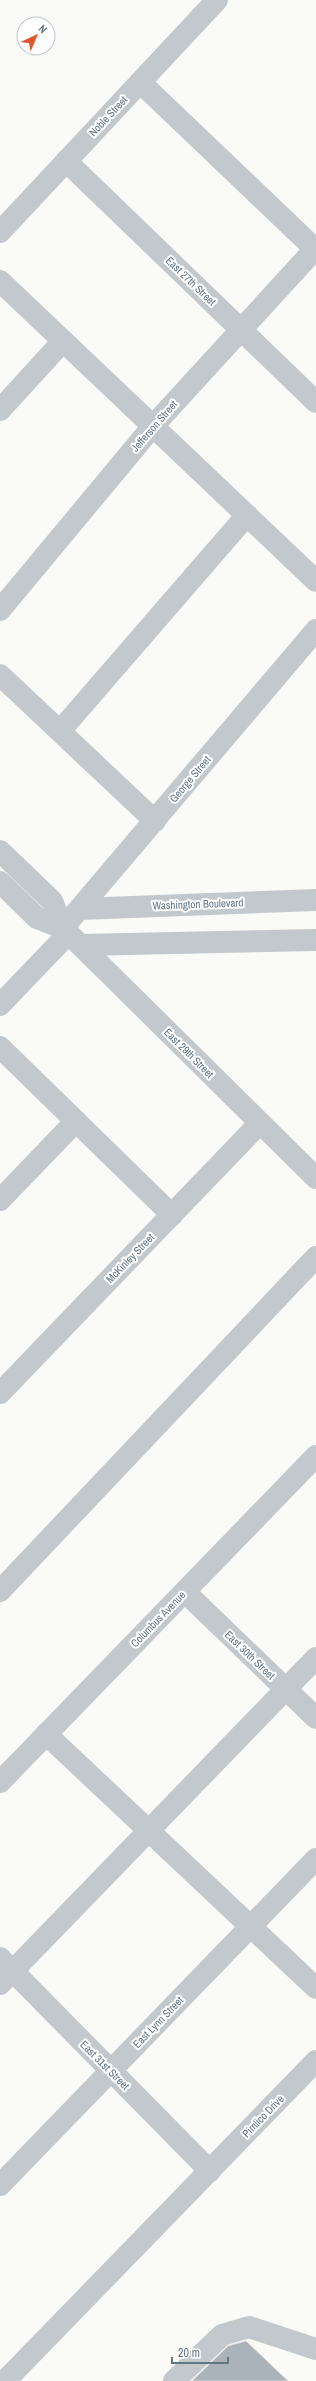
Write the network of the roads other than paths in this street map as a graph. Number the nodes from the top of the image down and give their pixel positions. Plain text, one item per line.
1 (217, 0) edge
2 (140, 82) junction
3 (66, 161) junction
4 (0, 232) edge
5 (0, 281) edge
6 (241, 329) junction
7 (63, 341) junction
8 (316, 402) edge
9 (0, 410) edge
10 (153, 426) junction
11 (247, 515) junction
12 (316, 581) edge
13 (0, 610) edge
14 (316, 630) edge
15 (0, 675) edge
16 (60, 731) junction
17 (155, 821) junction
18 (0, 851) edge
19 (0, 882) edge
20 (316, 900) edge
21 (80, 909) junction
22 (71, 935) junction
23 (316, 940) edge
24 (0, 1005) edge
25 (0, 1047) edge
26 (76, 1121) junction
27 (259, 1124) junction
28 (316, 1178) edge
29 (0, 1200) edge
30 (172, 1215) junction
31 (316, 1257) edge
32 (0, 1392) edge
33 (316, 1456) edge
34 (0, 1591) edge
35 (185, 1592) junction
36 (316, 1658) edge
37 (286, 1689) junction
38 (316, 1718) edge
39 (46, 1734) junction
40 (0, 1782) edge
41 (150, 1830) junction
42 (316, 1859) edge
43 (250, 1926) junction
44 (4, 1971) edge
45 (316, 1988) edge
46 (316, 2061) edge
47 (111, 2071) junction
48 (210, 2171) junction
49 (0, 2185) edge
50 (316, 2349) edge
51 (5, 2381) edge
52 (174, 2381) edge

1 - 2 street, Noble Street
2 - 3 street, Noble Street
2 - 6 street, Jefferson Street
3 - 4 street, Noble Street
3 - 6 street, East 27th Street
5 - 7 street
6 - 8 street, East 27th Street
6 - 10 street, Jefferson Street
7 - 9 street
7 - 10 street
10 - 11 street
10 - 13 street, Jefferson Street
11 - 12 street
11 - 16 street
14 - 17 street, George Street
15 - 16 street
16 - 17 street
17 - 21 street, George Street
18 - 22 street, East 29th Street
19 - 22 street, East 29th Street
20 - 21 street, Washington Boulevard
21 - 22 street, George Street
22 - 23 street
22 - 24 street, George Street
22 - 27 street, East 29th Street
25 - 26 street
26 - 29 street
26 - 30 street
27 - 28 street, East 29th Street
27 - 30 street, McKinley Street
30 - 32 street, McKinley Street
31 - 34 street
33 - 35 street, Columbus Avenue
35 - 37 street, East 30th Street
35 - 39 street, Columbus Avenue
36 - 37 street
37 - 38 street, East 30th Street
37 - 41 street
39 - 40 street, Columbus Avenue
39 - 41 street
41 - 43 street
41 - 44 street
42 - 43 street, East Lynn Street
43 - 45 street
43 - 47 street, East Lynn Street
44 - 47 street, East 31st Street
46 - 48 street, Pimlico Drive
47 - 48 street, East 31st Street
47 - 49 street, East Lynn Street
48 - 51 street, Pimlico Drive
50 - 52 street

